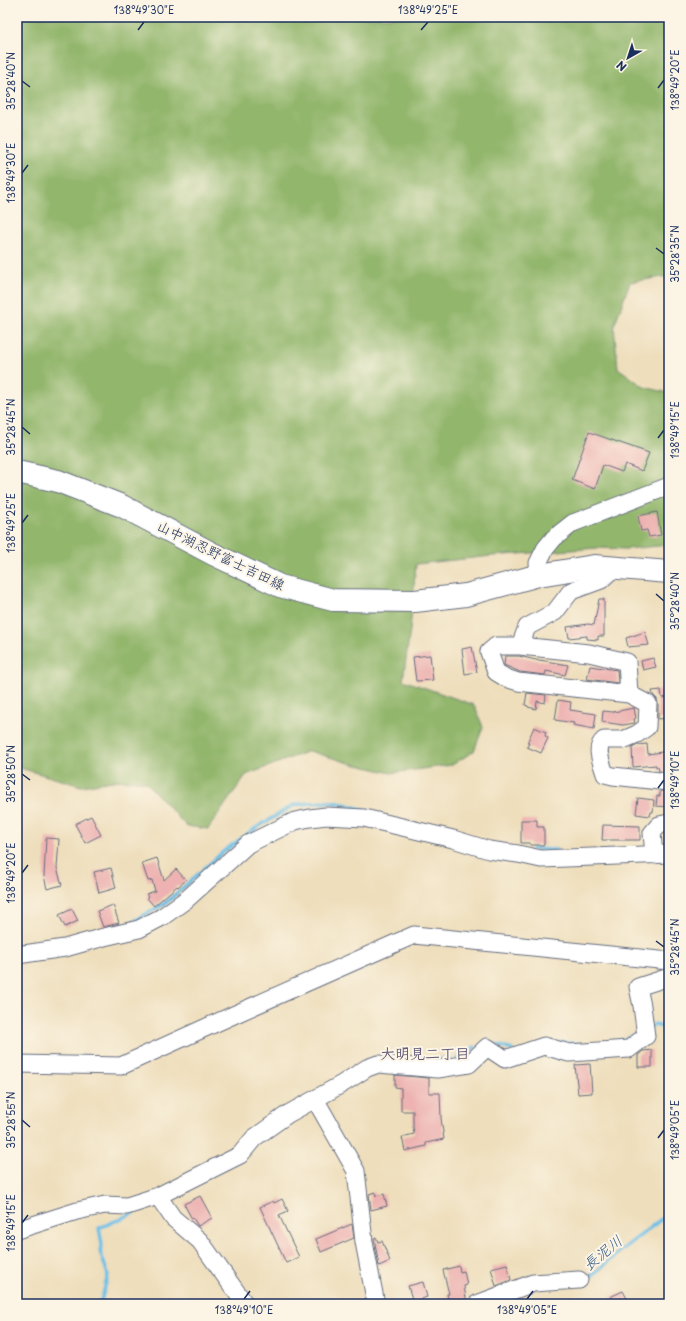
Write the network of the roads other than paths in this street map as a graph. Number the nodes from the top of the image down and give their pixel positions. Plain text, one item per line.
1 (17, 472) edge
2 (669, 486) edge
3 (615, 567) junction
4 (669, 572) edge
5 (538, 575) junction
6 (520, 646) junction
7 (629, 694) junction
8 (669, 782) edge
9 (669, 823) edge
10 (662, 854) edge
11 (17, 954) edge
12 (669, 961) edge
13 (669, 976) edge
14 (17, 1064) edge
15 (315, 1099) junction
16 (158, 1196) junction
17 (17, 1230) edge
18 (579, 1280) dead end
19 (245, 1304) edge
20 (376, 1304) edge
21 (477, 1304) edge

1 - 5 main road, 山中湖忍野富士吉田線
2 - 5 street
3 - 4 main road, 山中湖忍野富士吉田線
3 - 5 main road, 山中湖忍野富士吉田線
3 - 6 street
6 - 7 street
6 - 7 street
7 - 8 street
9 - 10 street
10 - 11 street
12 - 14 street
13 - 15 street
15 - 16 street
15 - 20 street
16 - 17 street
16 - 19 street
18 - 21 street

